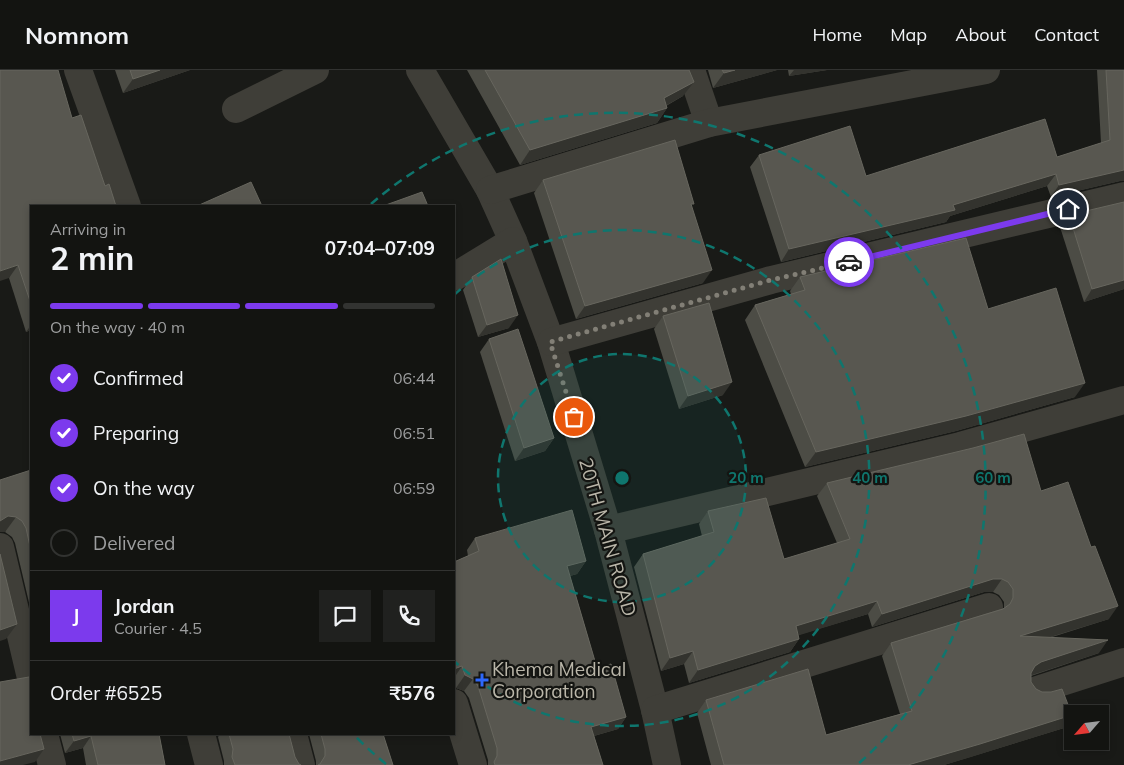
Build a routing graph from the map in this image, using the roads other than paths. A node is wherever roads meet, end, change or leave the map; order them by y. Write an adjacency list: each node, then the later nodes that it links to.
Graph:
1 (78, 70): 10 (street)
2 (315, 70): 6 (street)
3 (420, 70): 8 (street, 20TH MAIN ROAD)
4 (692, 70): 7 (street)
5 (981, 70): 7 (street)
6 (236, 109)
7 (709, 123): 8 (street)
8 (490, 190): 11 (street, 20TH MAIN ROAD)
9 (1124, 196): 13 (street)
10 (128, 205)
11 (512, 241): 12 (street); 13 (street, 20TH MAIN ROAD)
12 (455, 276)
13 (550, 342): 15 (street, 20TH MAIN ROAD)
14 (1124, 400): 15 (street)
15 (608, 530): 22 (street, 20TH MAIN ROAD)
16 (0, 546): 19 (street)
17 (989, 607): 22 (street)
18 (1124, 662): 20 (street)
19 (30, 674)
20 (1037, 690)
21 (455, 706): 29 (street)
22 (655, 710): 30 (street, 20TH MAIN ROAD)
23 (44, 735): 26 (street)
24 (201, 735): 27 (street)
25 (293, 735): 28 (street)
26 (52, 765)
27 (209, 765)
28 (301, 765)
29 (473, 765)
30 (667, 765)

